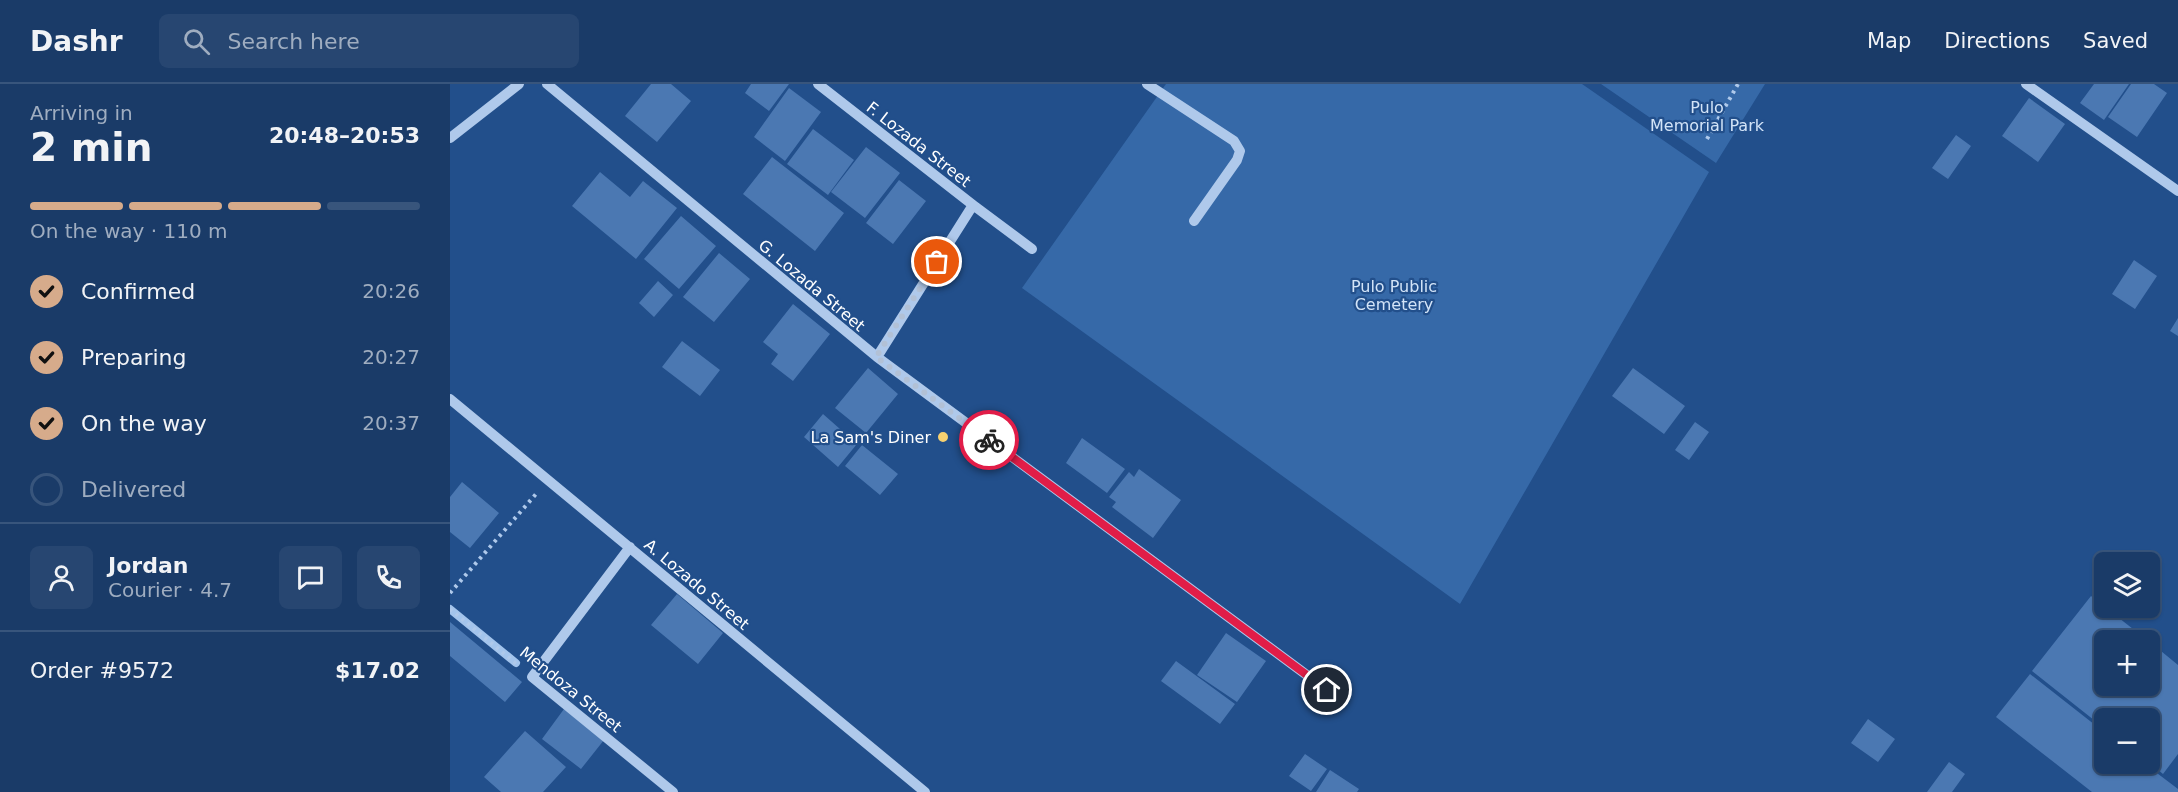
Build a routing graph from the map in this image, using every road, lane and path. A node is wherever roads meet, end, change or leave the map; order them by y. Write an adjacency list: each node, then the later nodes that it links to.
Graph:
1 (519, 84): 7 (street)
2 (548, 84): 13 (street, G. Lozada Street)
3 (818, 84): 10 (street, F. Lozada Street)
4 (1147, 84): 11 (street)
5 (1738, 84): 8 (path)
6 (2026, 84): 9 (street)
7 (450, 138)
8 (1707, 139)
9 (2178, 191)
10 (973, 205): 12 (street); 13 (street, F. Lozada Street)
11 (1194, 221)
12 (1032, 249)
13 (876, 357): 20 (street, G. Lozada Street)
14 (450, 399): 15 (street, A. Lozado Street)
15 (548, 480): 16 (street, A. Lozado Street); 17 (path)
16 (630, 547): 19 (street); 22 (street, A. Lozado Street)
17 (450, 592)
18 (450, 609): 19 (path, Mendoza Street)
19 (532, 677): 21 (street, Mendoza Street)
20 (1327, 690)
21 (673, 792)
22 (925, 792)

